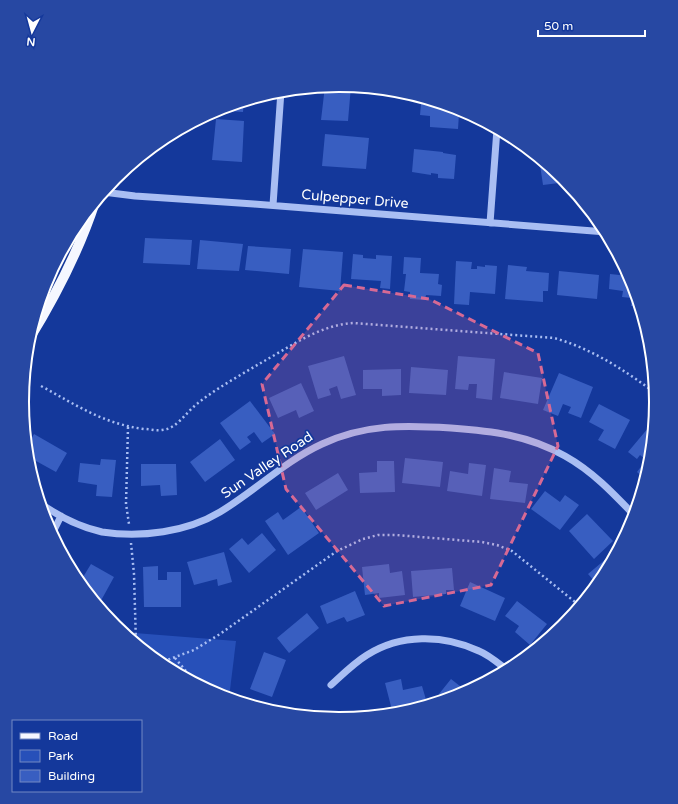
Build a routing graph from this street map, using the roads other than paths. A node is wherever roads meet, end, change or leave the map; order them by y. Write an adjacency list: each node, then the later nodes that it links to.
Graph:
1 (281, 98): 4 (street)
2 (497, 135): 6 (street)
3 (111, 193): 4 (street, Culpepper Drive)
4 (273, 206): 6 (street, Culpepper Drive)
5 (87, 221): 8 (main road)
6 (490, 223): 7 (street, Culpepper Drive)
7 (598, 231)
8 (41, 317)
9 (47, 508): 11 (street, Sun Valley Road)
10 (629, 511): 11 (street, Sun Valley Road)
11 (61, 516): 12 (street)
12 (56, 527)
13 (502, 665): 14 (street)
14 (331, 684)

